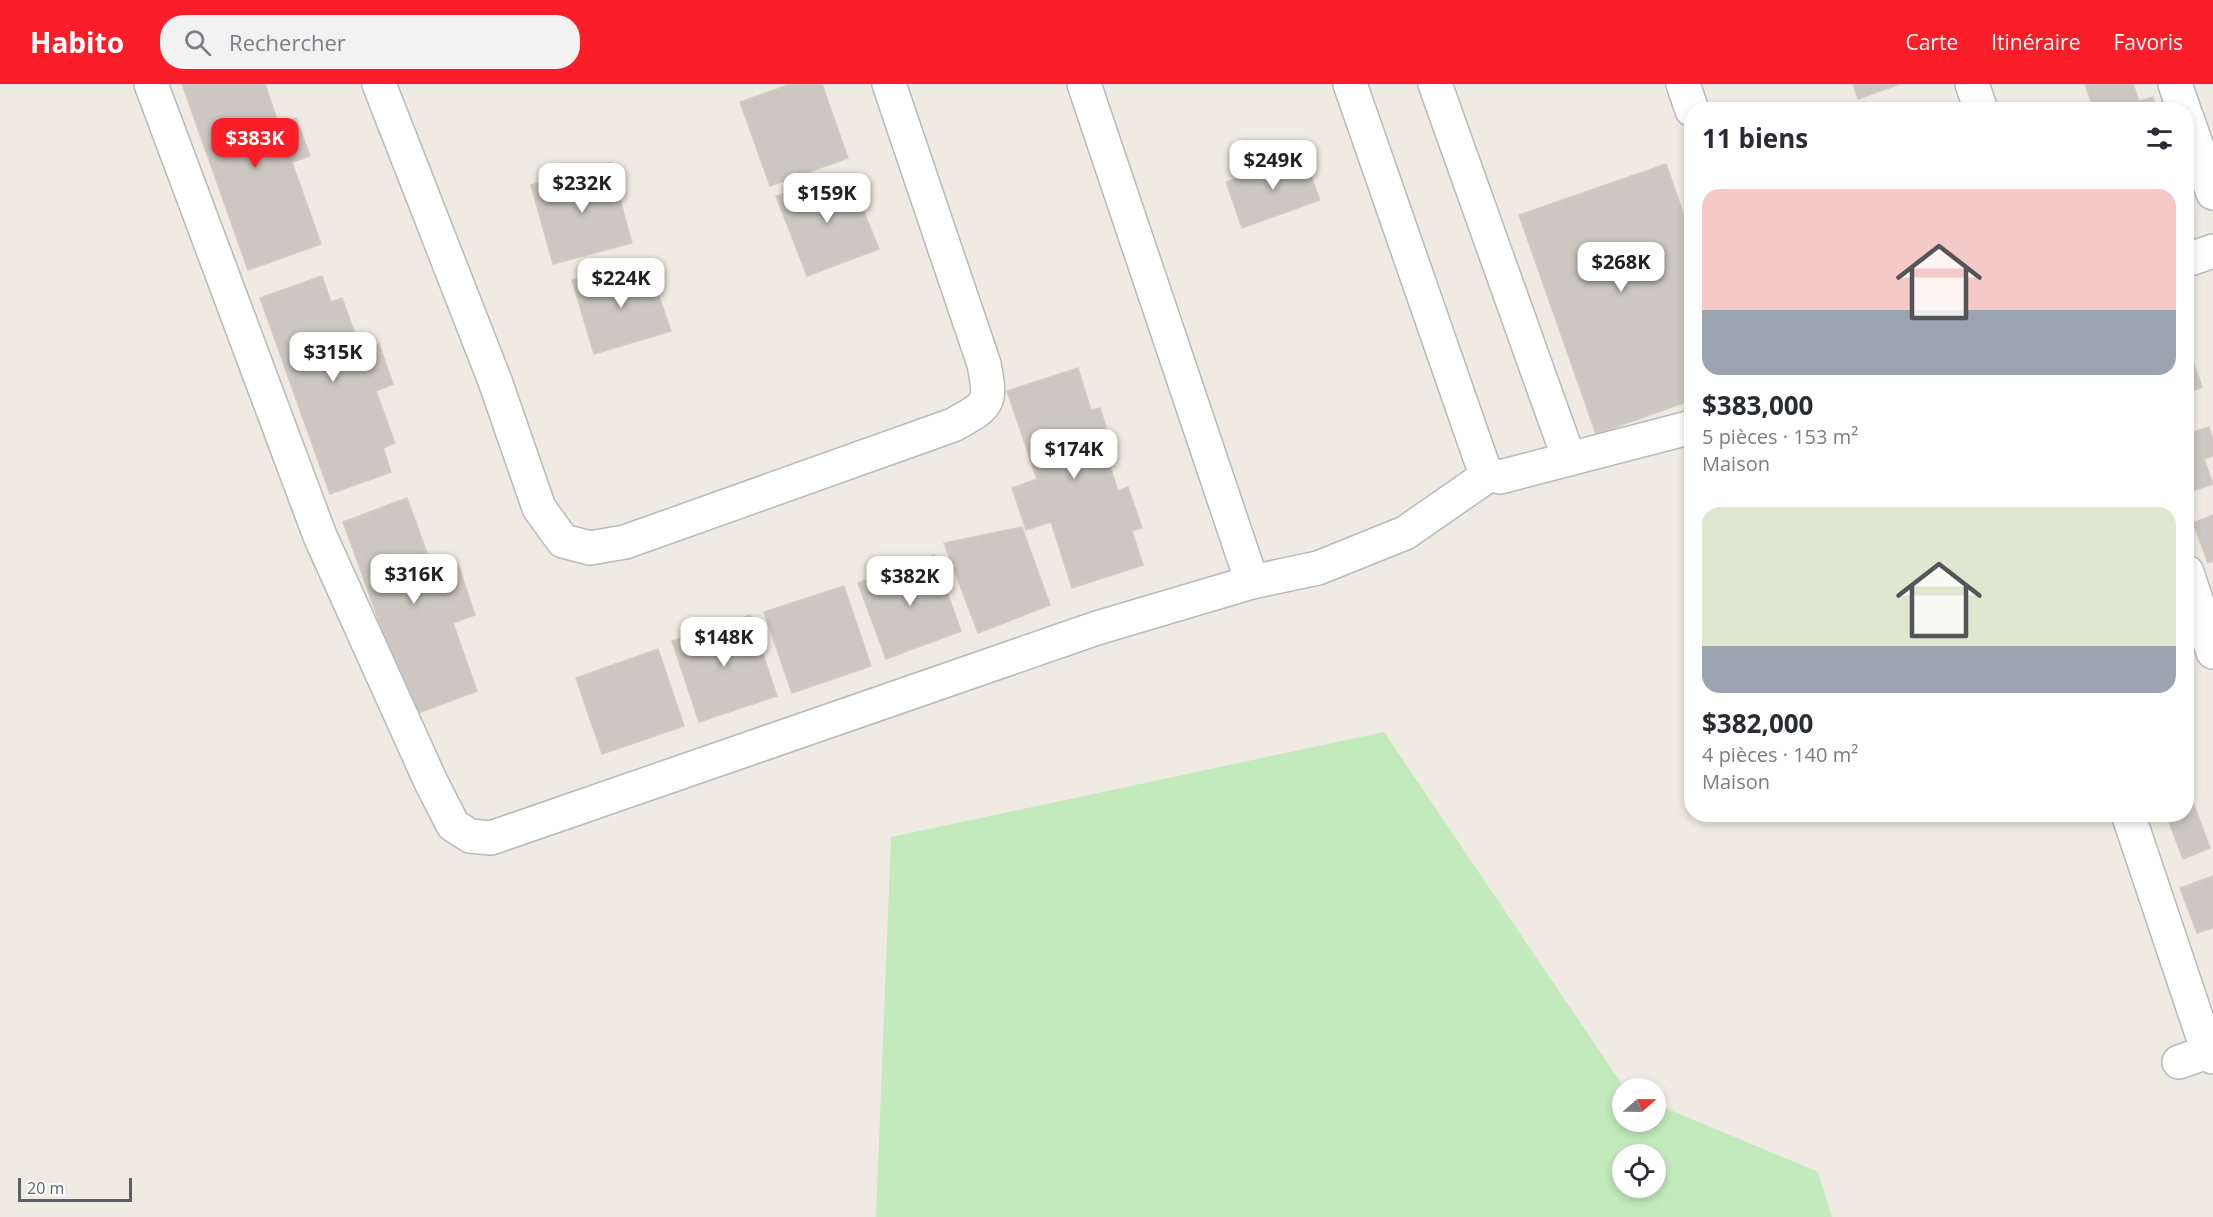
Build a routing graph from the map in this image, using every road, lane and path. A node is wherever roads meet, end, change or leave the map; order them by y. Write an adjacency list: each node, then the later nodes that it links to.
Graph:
1 (151, 84): 20 (street)
2 (379, 84): 3 (street)
3 (889, 84)
4 (1084, 84): 20 (street)
5 (1350, 84): 19 (street)
6 (1435, 84): 18 (street)
7 (1683, 84): 10 (street)
8 (1972, 84): 11 (street)
9 (2175, 84): 12 (street)
10 (1689, 102)
11 (1978, 102)
12 (2181, 102)
13 (2194, 138): 14 (street)
14 (2213, 193)
15 (2213, 251): 16 (street)
16 (2194, 258)
17 (1684, 429): 18 (street)
18 (1569, 459): 19 (street)
19 (1490, 474): 20 (street)
20 (1252, 582)
21 (2194, 594): 22 (street)
22 (2213, 652)
23 (2130, 822): 24 (street)
24 (2203, 1055)

